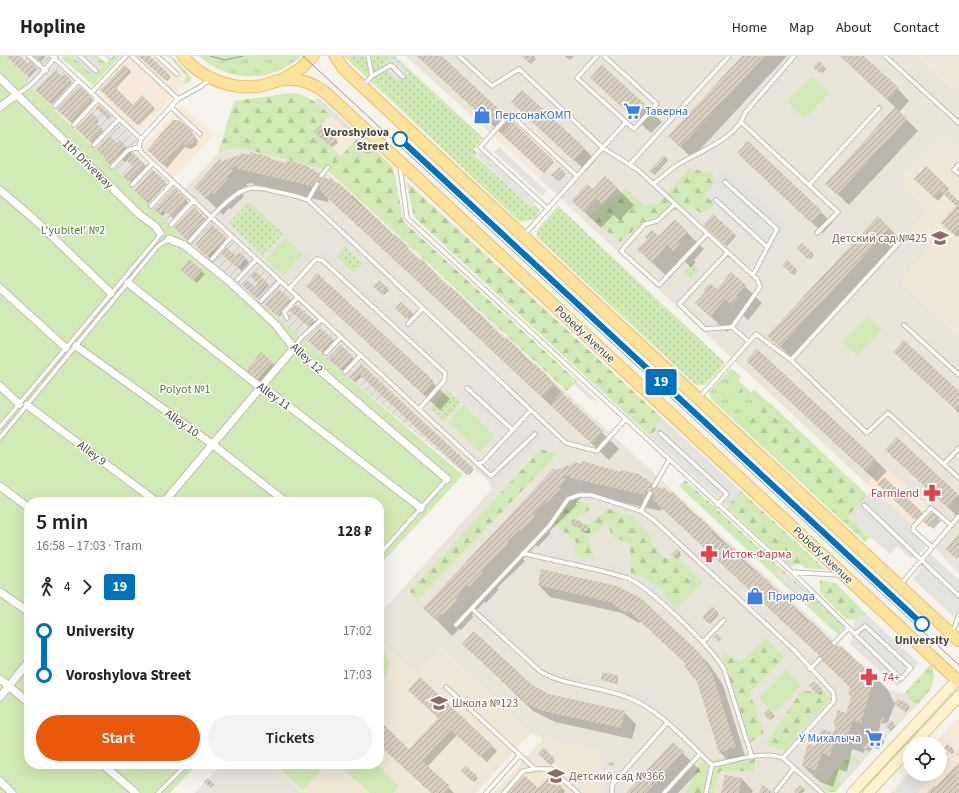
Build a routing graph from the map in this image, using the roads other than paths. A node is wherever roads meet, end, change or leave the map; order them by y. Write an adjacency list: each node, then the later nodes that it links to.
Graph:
1 (29, 56): 17 (lane)
2 (80, 56): 18 (lane)
3 (126, 56): 27 (lane)
4 (132, 56): 30 (lane)
5 (157, 56): 19 (lane)
6 (184, 56): 23 (main road, Pobedy Avenue)
7 (313, 56): 24 (main road)
8 (335, 56): 26 (main road)
9 (368, 56): 20 (lane)
10 (460, 56): 44 (lane)
11 (597, 56): 36 (lane)
12 (604, 56): 36 (lane)
13 (729, 56): 47 (lane)
14 (794, 56): 38 (lane)
15 (885, 56): 37 (lane)
16 (54, 57): 17 (lane); 25 (lane)
17 (46, 71): 28 (lane)
18 (96, 71)
19 (177, 74)
20 (372, 76): 21 (lane); 26 (lane)
21 (403, 77)
22 (0, 78): 28 (street, 1th Driveway)
23 (211, 78): 24 (main road, Pobedy Avenue); 30 (lane)
24 (281, 80): 45 (main road, Pobedy Avenue)
25 (78, 81): 27 (lane); 31 (lane)
26 (363, 87): 73 (main road)
27 (91, 93): 29 (lane)
28 (16, 95): 32 (street); 69 (street, 1th Driveway)
29 (98, 99): 35 (lane); 39 (lane)
30 (178, 99): 33 (lane)
31 (55, 106)
32 (0, 107)
33 (171, 107): 40 (lane); 41 (lane)
34 (879, 108): 59 (lane)
35 (119, 119): 41 (lane); 42 (lane)
36 (626, 122): 44 (lane)
37 (959, 123)
38 (742, 124): 57 (lane); 59 (lane)
39 (74, 125)
40 (200, 134)
41 (141, 139): 43 (lane)
42 (94, 145)
43 (139, 147): 46 (lane); 49 (lane)
44 (602, 148): 47 (lane); 53 (lane)
45 (399, 162): 114 (lane); 145 (main road, Pobedy Avenue)
46 (153, 163): 54 (lane); 58 (lane)
47 (630, 164): 57 (lane)
48 (959, 164): 51 (lane)
49 (112, 167)
50 (328, 167): 52 (lane)
51 (959, 174)
52 (321, 176)
53 (577, 176): 66 (lane); 66 (lane)
54 (173, 182): 61 (lane); 65 (lane)
55 (726, 182): 77 (lane)
56 (317, 184): 62 (lane)
57 (654, 184): 64 (lane)
58 (132, 185)
59 (809, 185): 70 (lane)
60 (0, 190): 87 (street)
61 (194, 200): 67 (lane); 68 (lane)
62 (308, 200): 67 (lane); 90 (lane)
63 (716, 200): 77 (lane)
64 (675, 204): 71 (lane); 71 (lane)
65 (152, 206)
66 (548, 208): 73 (lane)
67 (212, 217): 72 (lane); 76 (lane)
68 (171, 225)
69 (160, 233): 87 (lane)
70 (817, 233)
71 (707, 234): 78 (lane)
72 (232, 236): 79 (lane); 80 (lane)
73 (523, 236): 109 (main road)
74 (904, 237): 103 (lane)
75 (169, 240): 84 (lane); 100 (street, Alley 12)
76 (190, 241)
77 (767, 247): 81 (lane)
78 (728, 252): 81 (lane); 95 (lane)
79 (212, 259)
80 (256, 260): 82 (lane); 83 (lane)
81 (753, 275): 95 (lane)
82 (237, 280)
83 (280, 281): 86 (lane); 89 (lane)
84 (128, 283): 98 (lane); 107 (street, Alley 11)
85 (0, 288): 99 (street)
86 (289, 289): 88 (lane); 112 (lane)
87 (111, 293): 99 (lane)
88 (298, 297): 91 (lane); 92 (lane)
89 (261, 301)
90 (423, 308): 93 (lane); 113 (lane)
91 (287, 318)
92 (322, 319): 96 (lane); 100 (lane)
93 (408, 324)
94 (904, 325): 105 (lane)
95 (732, 327): 97 (lane)
96 (341, 337): 101 (lane); 102 (lane)
97 (748, 342): 103 (lane); 109 (lane)
98 (76, 346): 111 (lane); 120 (street, Alley 10)
99 (66, 348): 110 (lane)
100 (294, 348): 107 (street); 126 (street, Alley 12)
101 (326, 353)
102 (361, 355): 104 (lane); 112 (lane)
103 (791, 360): 124 (lane)
104 (345, 372)
105 (959, 375)
106 (0, 386): 110 (street)
107 (260, 387): 120 (street); 136 (street, Alley 11)
108 (467, 388): 116 (lane)
109 (698, 398): 146 (main road)
110 (19, 404): 115 (lane)
111 (27, 405): 119 (lane); 130 (street, Alley 9)
112 (419, 409): 123 (lane)
113 (531, 410): 114 (lane); 116 (lane)
114 (625, 420): 122 (lane)
115 (0, 427)
116 (513, 430): 123 (lane)
117 (660, 433): 134 (lane)
118 (535, 434): 123 (lane)
119 (0, 438)
120 (212, 444): 131 (street); 132 (street, Alley 10)
121 (959, 448): 124 (lane)
122 (669, 460): 128 (lane); 134 (lane)
123 (478, 464)
124 (944, 464): 125 (lane)
125 (959, 478)
126 (447, 479): 136 (lane)
127 (0, 486): 133 (street)
128 (654, 486)
129 (650, 493): 137 (lane)
130 (150, 497)
131 (168, 497)
132 (280, 497)
133 (24, 504)
134 (717, 505): 144 (lane)
135 (864, 505): 143 (lane)
136 (421, 508): 141 (lane)
137 (641, 511): 142 (lane); 161 (lane)
138 (959, 516): 139 (lane)
139 (951, 525): 140 (lane); 140 (lane)
140 (932, 547): 143 (lane)
141 (384, 549)
142 (523, 554): 149 (lane); 157 (lane)
143 (922, 558): 146 (lane); 148 (lane)
144 (792, 572): 145 (lane); 154 (lane)
145 (845, 576): 163 (main road, Pobedy Avenue)
146 (900, 586): 156 (main road)
147 (0, 592): 150 (street)
148 (959, 596)
149 (472, 608): 153 (lane); 169 (lane)
150 (24, 609)
151 (959, 615): 156 (lane)
152 (724, 620): 157 (lane)
153 (456, 625)
154 (849, 628): 155 (lane); 158 (lane)
155 (855, 634): 155 (lane)
156 (955, 638)
157 (703, 642): 174 (lane)
158 (834, 643)
159 (820, 659): 161 (lane)
160 (24, 667): 164 (street)
161 (810, 670): 175 (lane)
162 (0, 679): 164 (street)
163 (958, 680): 193 (main road)
164 (9, 686): 167 (street); 168 (street)
165 (446, 687): 172 (lane)
166 (959, 696): 170 (main road)
167 (0, 697)
168 (24, 698)
169 (667, 723): 171 (lane); 189 (lane)
170 (921, 737)
171 (700, 754): 176 (lane); 190 (lane)
172 (520, 756): 180 (lane); 186 (lane)
173 (903, 756): 194 (main road)
174 (752, 757): 175 (lane); 176 (lane)
175 (784, 758): 177 (lane)
176 (712, 765): 191 (lane)
177 (794, 768): 182 (lane); 192 (lane)
178 (108, 769): 184 (street)
179 (182, 769): 185 (lane)
180 (535, 769): 187 (lane); 188 (lane)
181 (0, 781): 183 (street)
182 (776, 791)
183 (12, 793)
184 (136, 793)
185 (158, 793)
186 (486, 793)
187 (504, 793)
188 (578, 793)
189 (612, 793)
190 (664, 793)
191 (706, 793)
192 (822, 793)
193 (852, 793)
194 (868, 793)

